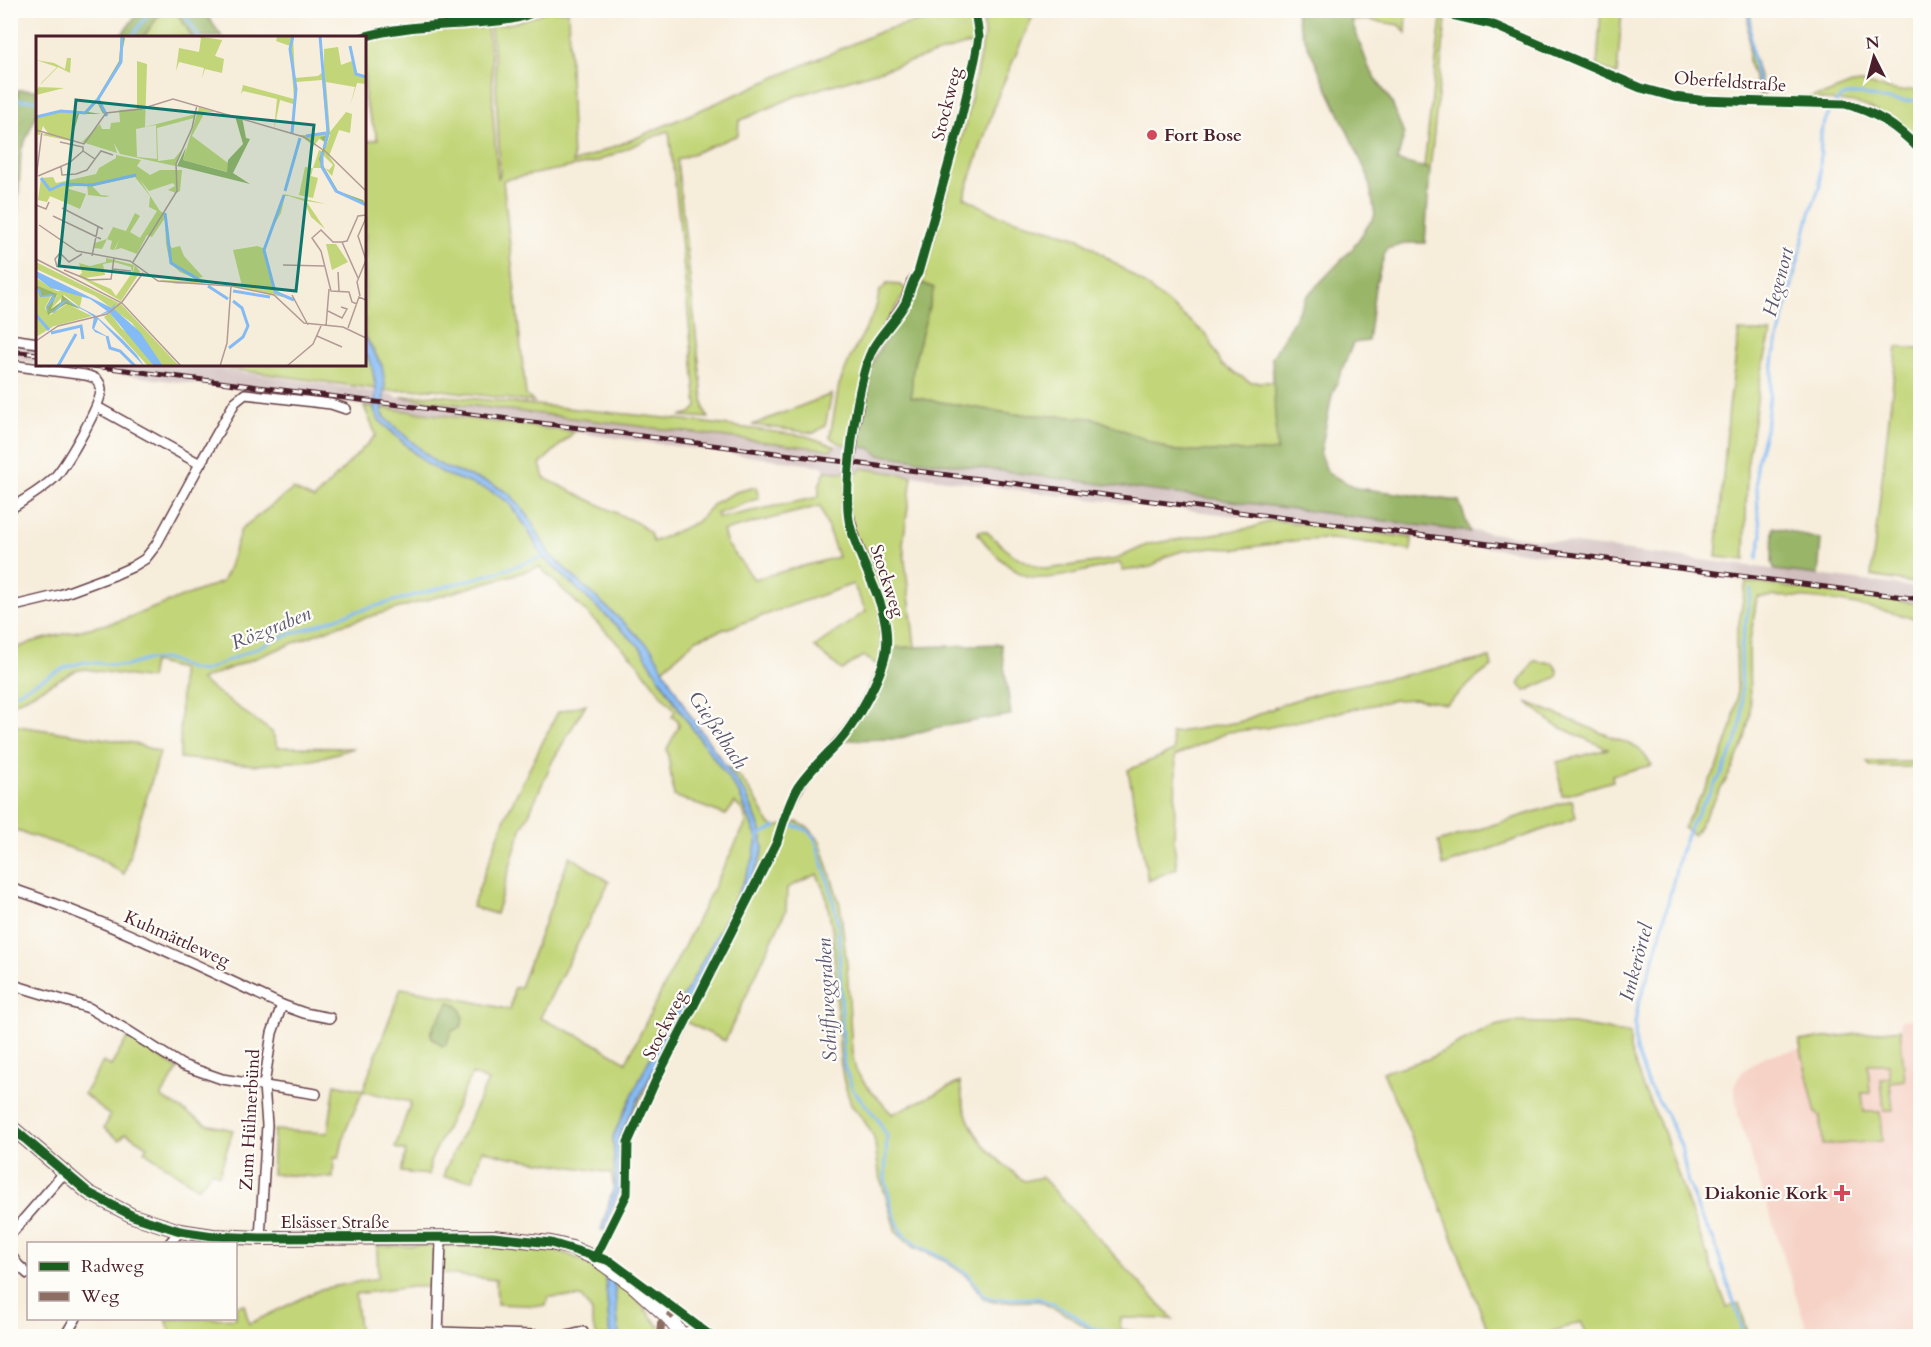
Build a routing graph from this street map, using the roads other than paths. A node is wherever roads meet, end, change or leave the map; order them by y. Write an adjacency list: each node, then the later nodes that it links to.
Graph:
1 (538, 10): 4 (street)
2 (975, 10): 28 (street, Stockweg, bridge)
3 (1430, 10): 5 (street, Oberfeldstraße)
4 (366, 36)
5 (1920, 150)
6 (10, 339): 7 (street)
7 (36, 343)
8 (10, 365): 9 (street)
9 (97, 407): 11 (street); 12 (street)
10 (346, 409): 11 (street)
11 (200, 464): 13 (street)
12 (10, 509)
13 (10, 607)
14 (10, 888): 16 (street, Kuhmättleweg)
15 (10, 984): 18 (street)
16 (282, 1005): 17 (street, Kuhmättleweg); 18 (street, Zum Hühnerbünd)
17 (330, 1018)
18 (264, 1085): 19 (street); 24 (street, Zum Hühnerbünd)
19 (316, 1094)
20 (10, 1125): 21 (street, Elsässer Straße)
21 (64, 1173): 22 (street, Elsässer Straße); 23 (street)
22 (180, 1231): 24 (street, Elsässer Straße); 26 (street)
23 (10, 1235)
24 (260, 1238): 25 (street, Elsässer Straße)
25 (441, 1239): 28 (street, Elsässer Straße); 32 (street)
26 (171, 1242)
27 (10, 1254): 29 (street)
28 (596, 1258): 35 (street, Elsässer Straße)
29 (27, 1273)
30 (75, 1320): 33 (street)
31 (583, 1332): 34 (street)
32 (438, 1334): 34 (street)
33 (65, 1336)
34 (565, 1336)
35 (684, 1336)

